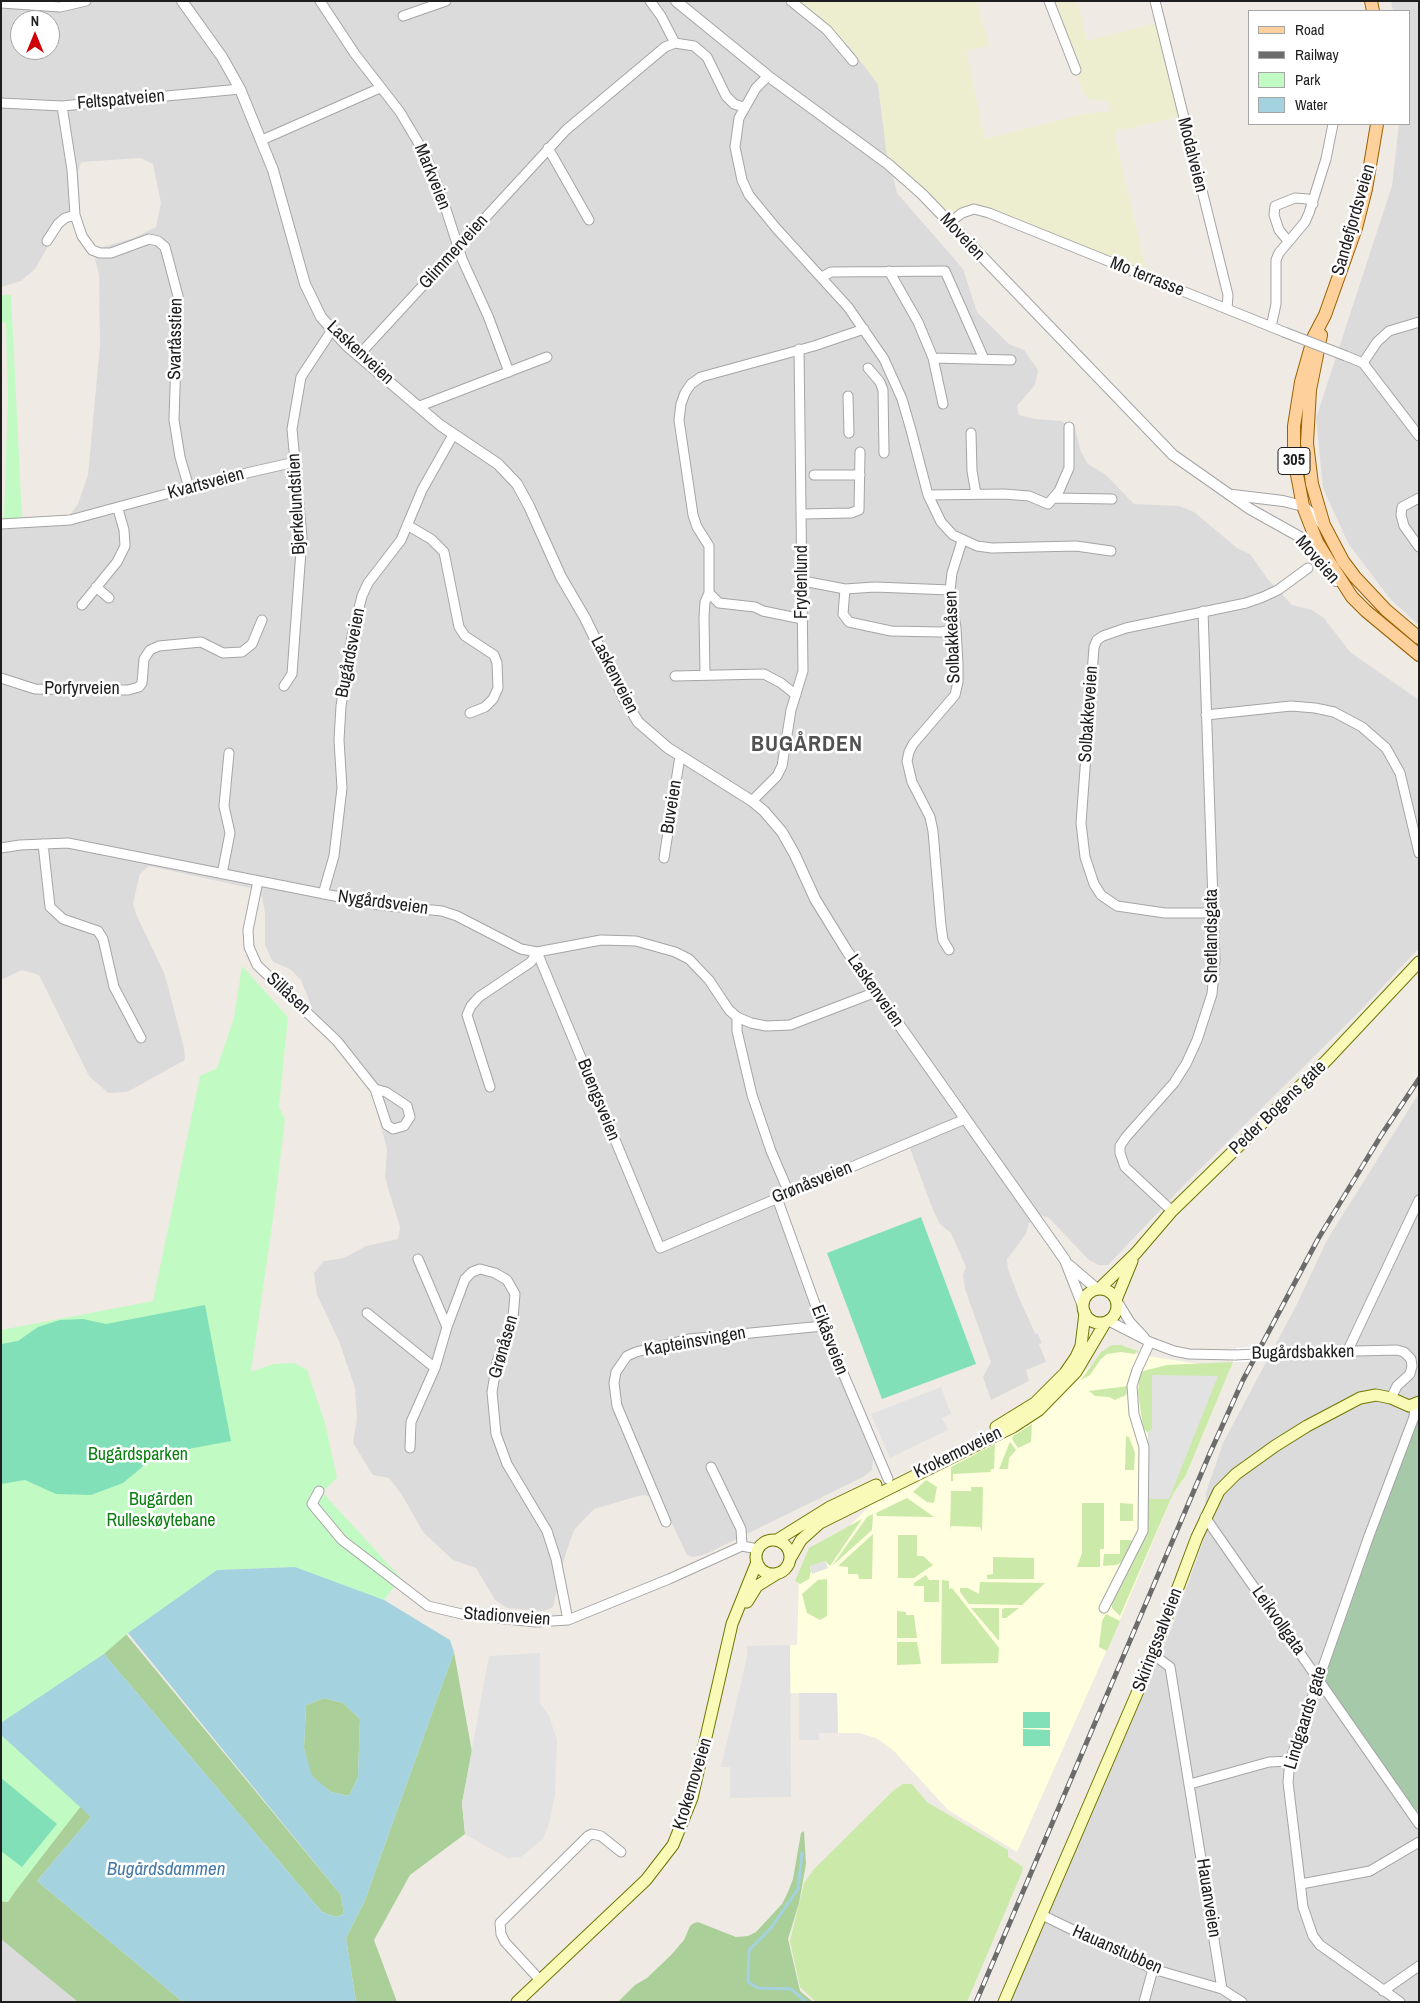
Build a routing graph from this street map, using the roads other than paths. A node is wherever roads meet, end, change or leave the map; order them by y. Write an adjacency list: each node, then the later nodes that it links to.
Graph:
1 (86, 1): 10 (street)
2 (182, 1): 18 (street, Laskenveien)
3 (320, 1): 17 (street, Markveien)
4 (446, 1): 11 (street)
5 (650, 1): 13 (street)
6 (676, 1): 16 (street, Moveien)
7 (791, 1): 14 (street)
8 (1049, 1): 15 (street)
9 (1155, 1): 35 (street, Modalveien)
10 (1, 3)
11 (423, 5): 12 (street)
12 (403, 16)
13 (675, 43): 21 (street); 25 (street, Glimmerveien)
14 (853, 61)
15 (1076, 70)
16 (768, 76): 21 (street); 29 (street, Moveien)
17 (380, 88): 24 (street); 32 (street, Markveien)
18 (240, 89): 20 (street, Feltspatveien); 24 (street, Laskenveien)
19 (1, 103): 20 (street, Feltspatveien)
20 (62, 106): 27 (street, Svartåsstien)
21 (743, 107): 34 (street)
22 (1333, 125): 26 (street)
23 (1377, 125): 36 (main road, Sandefjordsveien / 305)
24 (262, 140): 40 (street, Laskenveien)
25 (548, 148): 28 (street); 32 (street, Glimmerveien)
26 (1313, 204): 31 (street); 31 (street)
27 (75, 216): 30 (street); 63 (street, Svartåsstien)
28 (589, 220)
29 (949, 222): 35 (street, Mo terrasse); 65 (street, Moveien)
30 (47, 241)
31 (1288, 241): 38 (street)
32 (458, 248): 42 (street, Glimmerveien); 49 (street, Markveien)
33 (889, 271): 34 (street); 44 (street); 45 (street)
34 (822, 277): 39 (street)
35 (1227, 309): 38 (street, Mo terrasse)
36 (1325, 315): 70 (main road, Sandefjordsveien / 305); 75 (main road, Sandefjordsveien / 305)
37 (1419, 322): 47 (street)
38 (1271, 326): 47 (street, Mo terrasse, bridge)
39 (864, 329): 41 (street); 66 (street)
40 (332, 330): 42 (street, Laskenveien); 60 (street, Bjerkelundstien)
41 (799, 349): 72 (street, Frydenlund); 84 (street)
42 (359, 356): 52 (street, Laskenveien)
43 (547, 357): 49 (street)
44 (934, 358): 45 (street); 51 (street)
45 (984, 359): 46 (street)
46 (1011, 360)
47 (1362, 363): 57 (street)
48 (868, 368): 59 (street)
49 (509, 372): 52 (street)
50 (848, 396): 54 (street)
51 (943, 404)
52 (420, 406): 56 (street, Laskenveien)
53 (1069, 427): 67 (street)
54 (849, 433)
55 (971, 433): 64 (street)
56 (453, 435): 74 (street, Bugårdsveien); 102 (street, Laskenveien)
57 (1419, 436)
58 (860, 452): 62 (street)
59 (884, 453)
60 (295, 462): 63 (street, Kvartsveien); 97 (street, Bjerkelundstien)
61 (814, 475): 62 (street)
62 (860, 475): 72 (street)
63 (189, 488): 71 (street, Kvartsveien)
64 (976, 494): 66 (street); 67 (street)
65 (1229, 494): 70 (street, Moveien); 85 (street, Moveien)
66 (928, 495): 76 (street)
67 (1053, 498): 69 (street)
68 (1419, 498): 77 (street)
69 (1112, 499)
70 (1303, 506): 75 (street, Moveien); 85 (main road, Sandefjordsveien / 305)
71 (118, 509): 73 (street, Kvartsveien); 81 (street)
72 (802, 514): 80 (street, Frydenlund)
73 (1, 524)
74 (407, 525): 99 (street); 110 (street, Bugårdsveien)
75 (1324, 525): 92 (main road, Sandefjordsveien / 305)
76 (962, 541): 78 (street); 83 (street, Solbakkeåsen)
77 (1419, 547)
78 (1111, 551)
79 (1308, 568): 88 (street, Solbakkeveien)
80 (802, 581): 82 (street); 89 (street, Frydenlund)
81 (96, 587): 86 (street); 87 (street)
82 (845, 589): 83 (street); 91 (street)
83 (950, 590): 91 (street, Solbakkeåsen)
84 (709, 593): 89 (street); 94 (street)
85 (1352, 597): 93 (main road, Sandefjordsveien / 305)
86 (109, 598)
87 (82, 605)
88 (1204, 611): 100 (street, Shetlandsgata); 111 (street, Solbakkeveien)
89 (802, 619): 98 (street, Frydenlund)
90 (262, 620): 96 (street, Porfyrveien)
91 (956, 628): 112 (street, Solbakkeåsen)
92 (1419, 638)
93 (1419, 655)
94 (706, 674): 95 (street); 98 (street)
95 (675, 676)
96 (1, 678)
97 (284, 686)
98 (796, 696): 103 (street, Frydenlund)
99 (470, 713)
100 (1206, 715): 106 (street); 111 (street, Shetlandsgata)
101 (229, 753): 108 (street)
102 (680, 756): 103 (street, Laskenveien); 107 (street, Buveien)
103 (752, 801): 115 (street, Laskenveien)
104 (43, 844): 105 (street, Nygårdsveien); 108 (street, Nygårdsveien); 117 (street)
105 (1, 848)
106 (1419, 853)
107 (664, 858)
108 (222, 874): 109 (street, Nygårdsveien)
109 (258, 881): 110 (street, Nygårdsveien); 119 (street, Sillåsen)
110 (323, 894): 113 (street, Nygårdsveien)
111 (1213, 913): 124 (street, Shetlandsgata)
112 (949, 950)
113 (537, 952): 116 (street, Nygårdsveien); 118 (street); 125 (street, Buengsveien)
114 (1419, 962): 124 (main road, Peder Bogens gate)
115 (876, 992): 116 (street); 120 (street, Laskenveien)
116 (737, 1017): 121 (street)
117 (141, 1038)
118 (490, 1087)
119 (375, 1089): 119 (street, Sillåsen)
120 (965, 1119): 121 (street, Grønåsveien); 128 (street, Laskenveien)
121 (788, 1193): 122 (street, Grønåsveien)
122 (777, 1198): 125 (street, Grønåsveien); 134 (street, Eikåsveien)
123 (1418, 1203): 137 (street)
124 (1172, 1211): 126 (main road, Peder Bogens gate)
125 (660, 1248)
126 (1136, 1253): 129 (main road, Peder Bogens gate); 130 (main road, Peder Bogens gate)
127 (418, 1259): 135 (street)
128 (1065, 1260): 129 (street, Laskenveien); 131 (street, Laskenveien)
129 (1098, 1289): 130 (main road); 131 (main road)
130 (1117, 1300): 133 (main road); 136 (street, Bugårdsbakken)
131 (1084, 1310): 133 (main road); 143 (main road, Krokemoveien)
132 (367, 1313): 138 (street)
133 (1107, 1322): 136 (street, Bugårdsbakken); 150 (main road, Krokemoveien)
134 (823, 1326): 143 (street, Eikåsveien); 146 (street, Kapteinsvingen)
135 (447, 1327): 138 (street, Grønåsen); 154 (street, Grønåsen)
136 (1149, 1342): 137 (street, Bugårdsbakken, bridge); 153 (street)
137 (1347, 1352): 139 (street, Bugårdsbakken)
138 (435, 1368): 141 (street, Grønåsen)
139 (1391, 1398): 140 (main road, Skiringssalveien); 145 (main road, Skiringssalveien)
140 (1417, 1404): 157 (street, Lindgaards gate)
141 (410, 1448)
142 (711, 1467): 148 (street)
143 (888, 1479): 147 (main road, Krokemoveien)
144 (319, 1491): 154 (street, Stadionveien)
145 (1205, 1517): 156 (main road, Skiringssalveien); 157 (street, Leikvollgata)
146 (666, 1522)
147 (777, 1540): 149 (main road, Krokemoveien); 150 (main road)
148 (742, 1546): 149 (street); 154 (street, Stadionveien)
149 (758, 1549): 151 (main road, Krokemoveien)
150 (790, 1559): 152 (main road, Krokemoveien)
151 (757, 1562): 152 (main road); 155 (main road, Krokemoveien)
152 (778, 1573): 155 (main road, Krokemoveien)
153 (1104, 1608)
154 (568, 1620)
155 (732, 1624): 167 (main road, Krokemoveien)
156 (1154, 1655): 159 (street, Hauanveien); 164 (main road, Skiringssalveien)
157 (1318, 1678): 158 (street, Lindgaards gate); 160 (street, Leikvollgata)
158 (1290, 1761): 159 (street); 163 (street, Lindgaards gate)
159 (1190, 1784): 168 (street, Hauanveien)
160 (1419, 1824)
161 (1419, 1842): 163 (street)
162 (621, 1852): 167 (street)
163 (1301, 1884): 169 (street, Lindgaards gate)
164 (1042, 1915): 166 (street, Hauanstubben); 171 (main road, Skiringssalveien)
165 (1419, 1966): 169 (street)
166 (1153, 1969): 168 (street, Hauanstubben); 172 (street)
167 (540, 1980): 170 (main road, Krokemoveien)
168 (1222, 1990): 173 (street)
169 (1383, 1991): 174 (street, Lindgaards gate)
170 (516, 2002)
171 (1004, 2002)
172 (1144, 2002)
173 (1242, 2002)
174 (1400, 2002)

